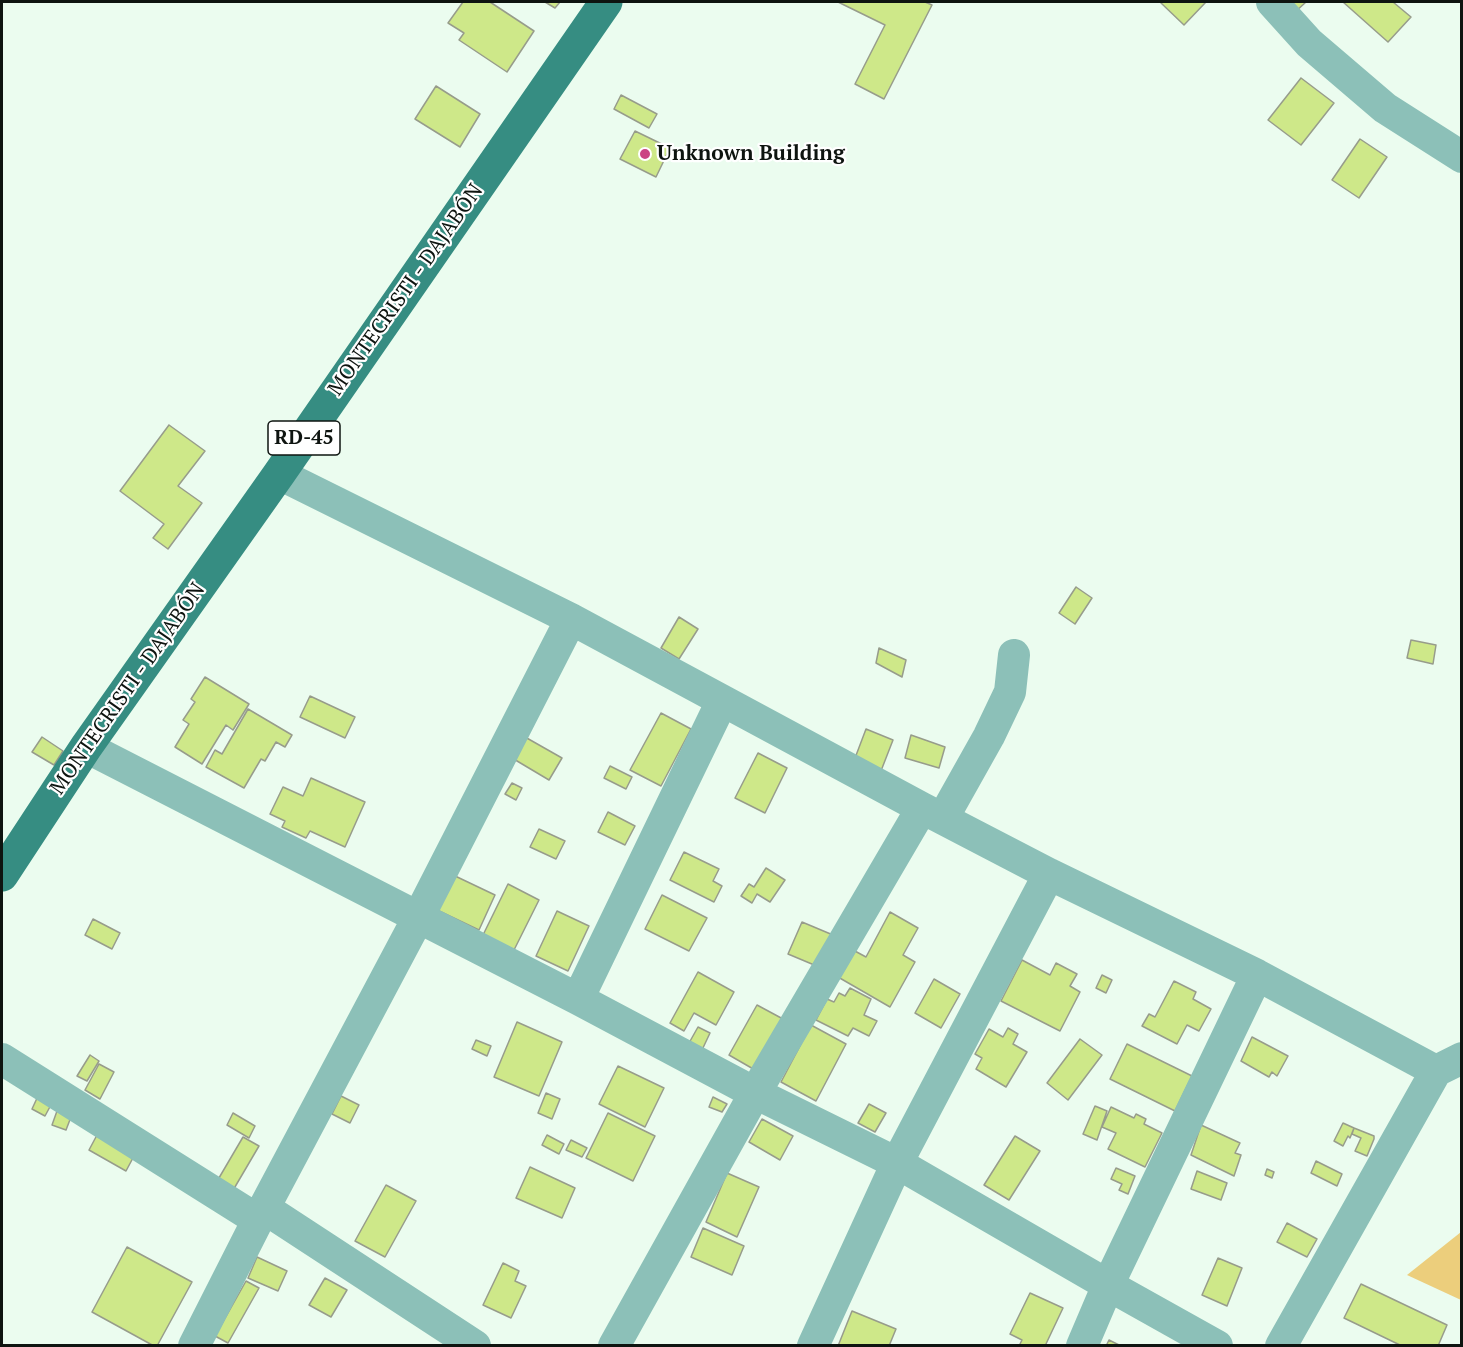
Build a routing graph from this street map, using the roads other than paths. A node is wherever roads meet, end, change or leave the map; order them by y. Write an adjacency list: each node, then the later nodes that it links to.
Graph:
1 (606, 2): 4 (main road, MONTECRISTI - DAJABÓN / RD-45)
2 (1272, 2): 3 (street)
3 (1461, 157)
4 (279, 474): 5 (street); 8 (main road, MONTECRISTI - DAJABÓN / RD-45)
5 (572, 620): 7 (street); 12 (street)
6 (1014, 655): 9 (street)
7 (722, 701): 9 (street); 14 (street)
8 (86, 747): 11 (main road, MONTECRISTI - DAJABÓN / RD-45); 12 (street)
9 (932, 813): 10 (street); 17 (street)
10 (1049, 874): 13 (street); 18 (street)
11 (2, 875)
12 (418, 918): 14 (street); 19 (street)
13 (1257, 975): 16 (street); 20 (street)
14 (578, 999): 17 (street)
15 (2, 1059): 19 (street)
16 (1449, 1064): 27 (street)
17 (755, 1094): 18 (street); 23 (street)
18 (897, 1163): 20 (street); 24 (street)
19 (261, 1214): 21 (street); 22 (street)
20 (1108, 1285): 25 (street); 26 (street)
21 (194, 1346)
22 (475, 1346)
23 (614, 1346)
24 (813, 1346)
25 (1082, 1346)
26 (1217, 1346)
27 (1281, 1346)

